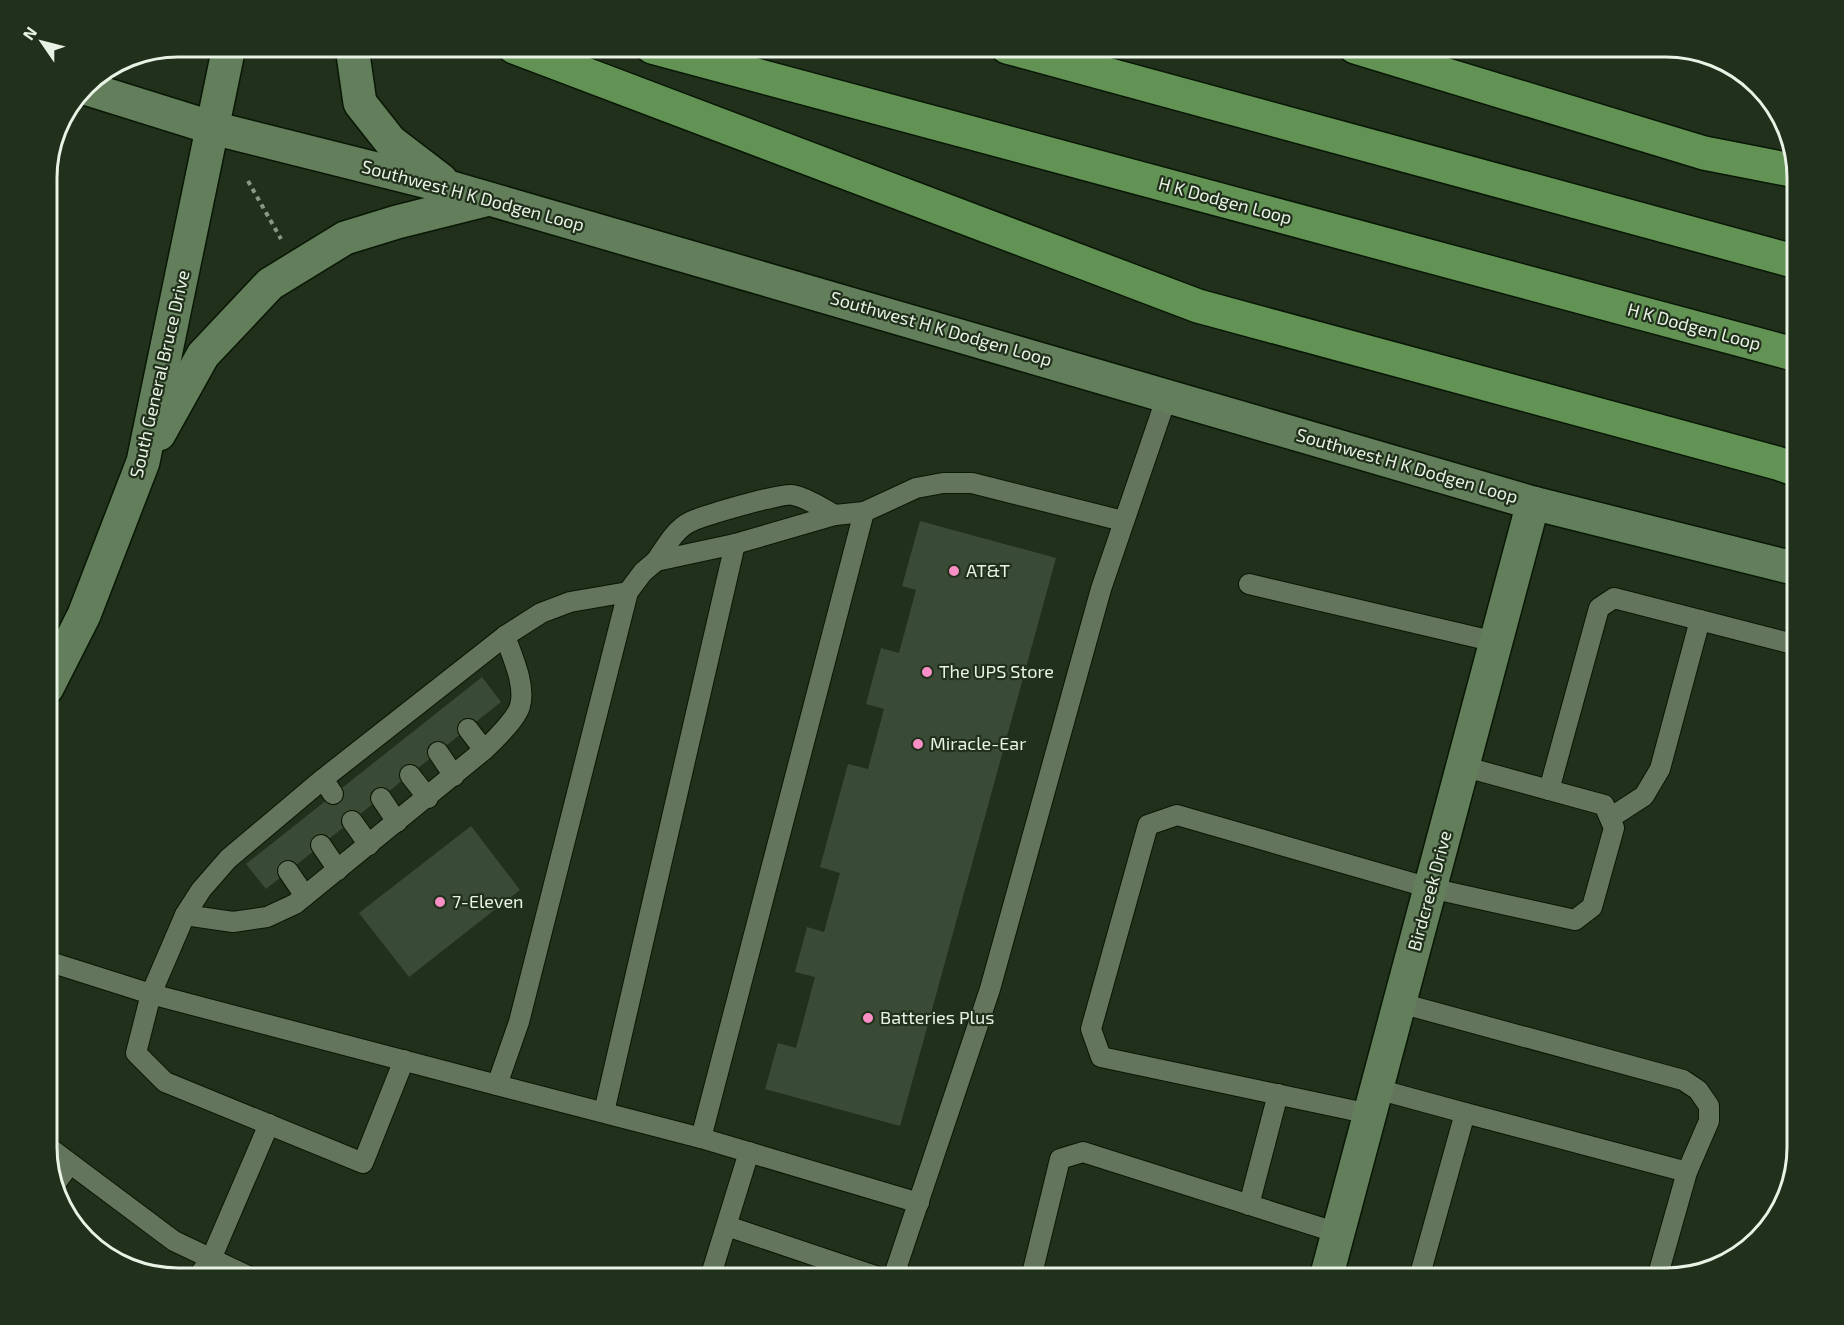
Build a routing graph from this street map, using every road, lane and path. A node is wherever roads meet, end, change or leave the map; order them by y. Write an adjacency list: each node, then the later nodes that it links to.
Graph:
1 (227, 57): 8 (main road, South General Bruce Drive)
2 (353, 57): 13 (main road)
3 (543, 57): 20 (highway)
4 (693, 57): 17 (highway, H K Dodgen Loop)
5 (1047, 57): 16 (highway)
6 (1391, 57): 9 (highway)
7 (99, 92): 8 (main road, Southwest H K Dodgen Loop)
8 (213, 128): 13 (main road, Southwest H K Dodgen Loop); 19 (main road, South General Bruce Drive)
9 (1786, 169)
10 (250, 175): 12 (path)
11 (237, 178): 12 (path)
12 (248, 181): 15 (path)
13 (452, 188): 14 (main road, Southwest H K Dodgen Loop)
14 (489, 199): 18 (main road, Southwest H K Dodgen Loop); 19 (main road)
15 (281, 239)
16 (1787, 259)
17 (1787, 352)
18 (1167, 396): 21 (main road, Southwest H K Dodgen Loop); 24 (lane)
19 (143, 462): 34 (main road, South General Bruce Drive)
20 (1787, 466)
21 (1533, 502): 27 (main road, Southwest H K Dodgen Loop); 32 (main road, Birdcreek Drive)
22 (864, 512): 23 (lane); 24 (lane); 64 (lane)
23 (835, 515): 25 (lane); 26 (lane)
24 (1123, 520): 70 (lane)
25 (735, 544): 26 (lane); 61 (lane)
26 (656, 561): 29 (lane)
27 (1787, 566)
28 (1249, 584): 32 (lane)
29 (628, 592): 31 (lane); 58 (lane)
30 (1700, 620): 33 (lane); 41 (lane); 44 (lane)
31 (505, 636): 36 (lane); 53 (lane)
32 (1496, 642): 38 (main road, Birdcreek Drive)
33 (1787, 642)
34 (57, 668)
35 (468, 729): 36 (lane)
36 (484, 750): 40 (lane)
37 (438, 752): 40 (lane)
38 (1462, 766): 41 (lane); 51 (main road, Birdcreek Drive)
39 (410, 775): 43 (lane)
40 (454, 776): 43 (lane)
41 (1549, 790): 44 (lane)
42 (381, 798): 46 (lane)
43 (428, 798): 46 (lane)
44 (1610, 818): 51 (lane)
45 (352, 820): 47 (lane)
46 (397, 822): 47 (lane)
47 (369, 844): 49 (lane)
48 (321, 846): 49 (lane)
49 (338, 870): 52 (lane)
50 (288, 871): 52 (lane)
51 (1430, 888): 56 (main road, Birdcreek Drive); 59 (lane)
52 (305, 896): 53 (lane)
53 (185, 915): 55 (lane)
54 (57, 965): 55 (lane)
55 (152, 994): 57 (lane); 63 (lane)
56 (1400, 1003): 60 (main road, Birdcreek Drive); 68 (lane)
57 (404, 1060): 58 (lane); 63 (lane)
58 (496, 1085): 61 (lane)
59 (1278, 1094): 60 (lane); 71 (lane)
60 (1373, 1101): 62 (lane); 73 (main road, Birdcreek Drive)
61 (604, 1113): 64 (lane)
62 (1465, 1113): 68 (lane); 82 (lane)
63 (269, 1124): 74 (lane)
64 (701, 1138): 65 (lane)
65 (749, 1152): 70 (lane); 72 (lane)
66 (57, 1154): 67 (lane)
67 (70, 1164): 69 (lane); 74 (lane)
68 (1687, 1172): 83 (lane)
69 (61, 1177)
70 (919, 1203): 79 (lane)
71 (1249, 1204): 73 (lane); 80 (lane)
72 (726, 1226): 77 (lane); 78 (lane)
73 (1338, 1233): 81 (main road, Birdcreek Drive)
74 (211, 1259): 75 (lane); 76 (lane)
75 (204, 1268)
76 (230, 1268)
77 (713, 1268)
78 (851, 1268)
79 (896, 1268)
80 (1033, 1268)
81 (1329, 1268)
82 (1422, 1268)
83 (1660, 1268)

